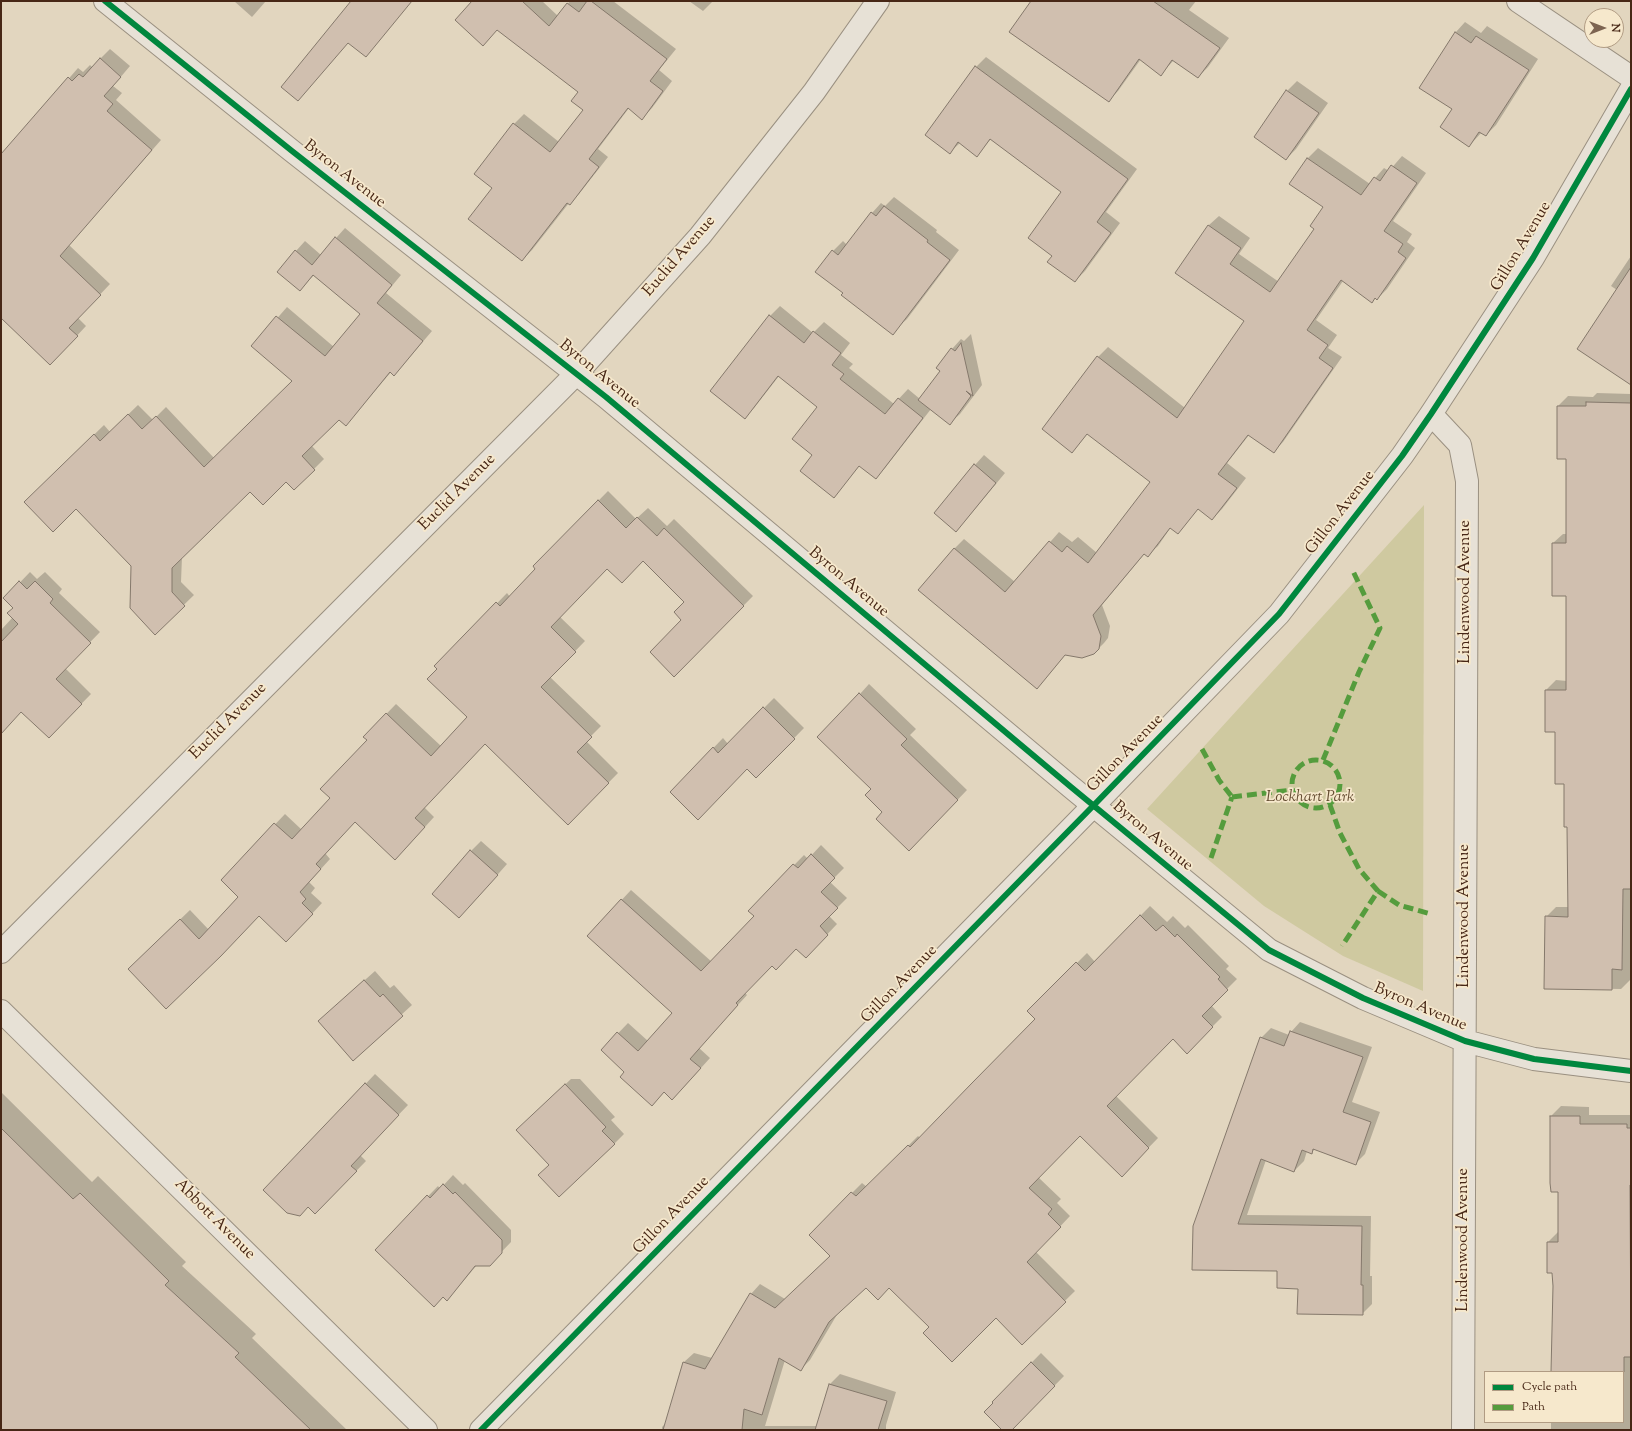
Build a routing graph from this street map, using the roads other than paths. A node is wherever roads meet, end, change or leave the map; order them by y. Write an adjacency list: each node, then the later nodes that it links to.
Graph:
1 (105, 1): 6 (street, Byron Avenue)
2 (878, 1): 6 (street, Euclid Avenue)
3 (1518, 1): 4 (street)
4 (1631, 77)
5 (1631, 90): 7 (street, Gillon Avenue)
6 (577, 373): 8 (street, Byron Avenue); 9 (street, Euclid Avenue)
7 (1431, 414): 8 (street, Gillon Avenue); 11 (street, Lindenwood Avenue)
8 (1094, 805): 11 (street, Byron Avenue); 14 (street, Gillon Avenue)
9 (1, 952)
10 (1, 1011): 13 (street, Abbott Avenue)
11 (1465, 1041): 12 (street, Byron Avenue); 15 (street, Lindenwood Avenue)
12 (1631, 1071)
13 (426, 1430)
14 (480, 1430)
15 (1463, 1430)

